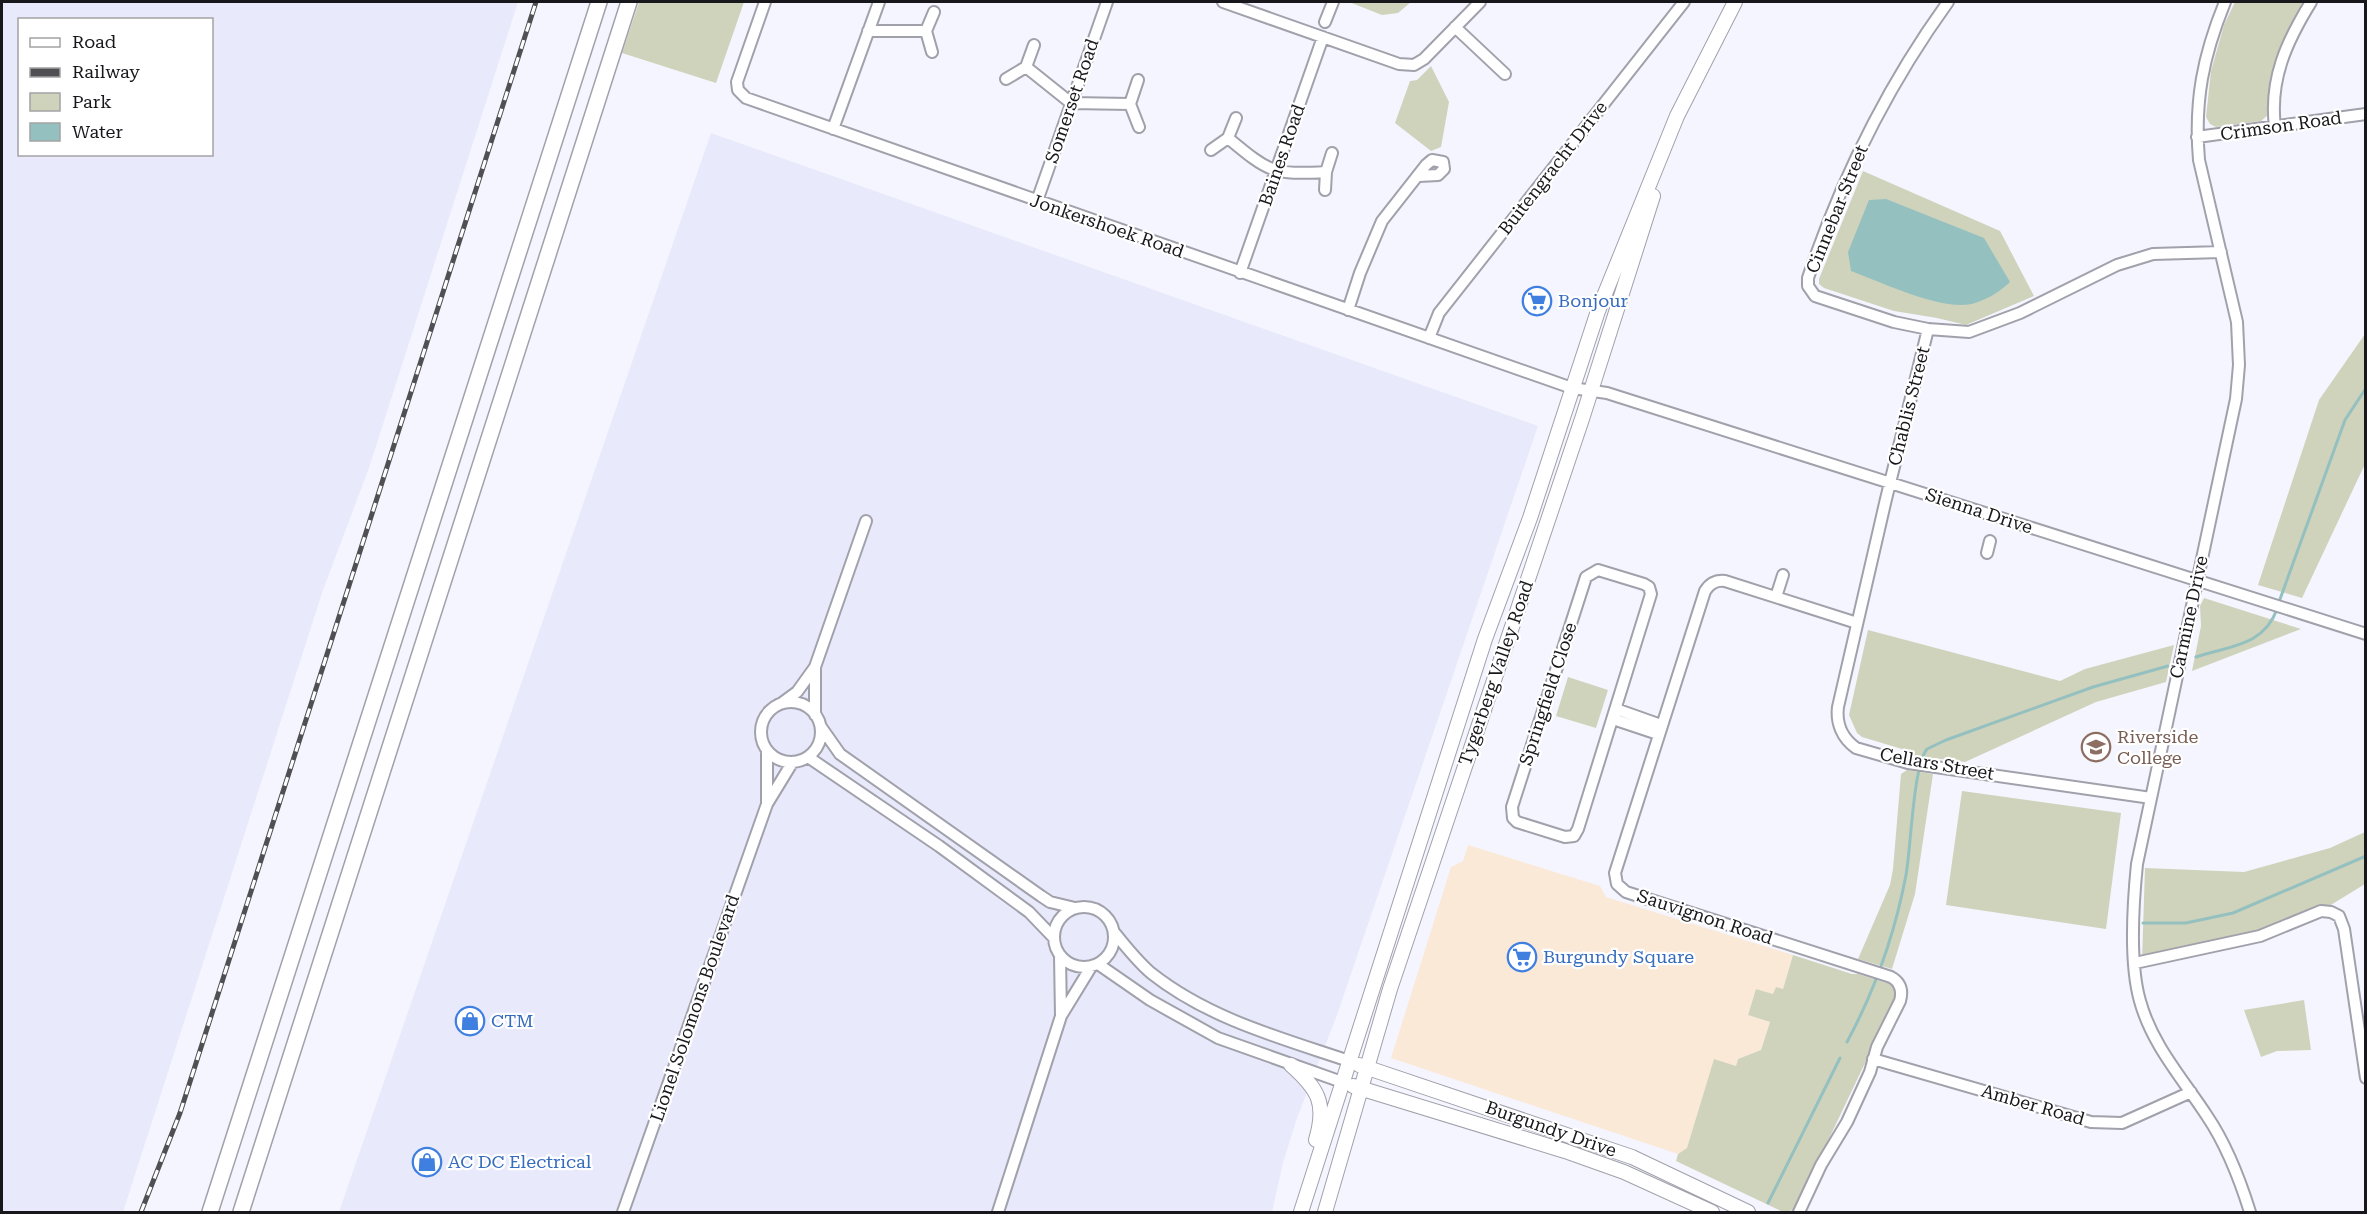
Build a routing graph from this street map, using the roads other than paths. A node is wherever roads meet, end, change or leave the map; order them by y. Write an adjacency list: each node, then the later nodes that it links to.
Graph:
1 (599, 2): 77 (highway)
2 (629, 2): 89 (highway)
3 (765, 2): 32 (street, Jonkershoek Road)
4 (879, 2): 17 (street)
5 (1107, 2): 26 (street, Somerset Road)
6 (1223, 2): 19 (street)
7 (1333, 2): 15 (street)
8 (1479, 2): 16 (street)
9 (1684, 2): 47 (street, Buitengracht Drive)
10 (1735, 2): 33 (main road, Tygerberg Valley Road)
11 (1948, 2): 46 (street, Cinnebar Street)
12 (2225, 2): 34 (street, Carmine Drive)
13 (2312, 2): 31 (street)
14 (934, 12): 18 (street)
15 (1325, 22)
16 (1455, 27): 19 (street); 23 (street)
17 (868, 31): 18 (street); 32 (street)
18 (926, 31): 21 (street)
19 (1323, 37): 38 (street, Baines Road)
20 (1034, 45): 22 (street)
21 (932, 52)
22 (1026, 67): 24 (street); 26 (street)
23 (1505, 74)
24 (1006, 80)
25 (1138, 80): 27 (street)
26 (1071, 102): 27 (street); 42 (street, Somerset Road)
27 (1130, 104): 30 (street)
28 (2366, 114): 31 (street, Crimson Road)
29 (1236, 118): 35 (street)
30 (1139, 127)
31 (2275, 127): 34 (street, Crimson Road)
32 (833, 129): 42 (street, Jonkershoek Road)
33 (1670, 134): 48 (main road, Tygerberg Valley Road); 49 (main road, Tygerberg Valley Road)
34 (2197, 137): 43 (street, Carmine Drive)
35 (1228, 138): 36 (street); 38 (street)
36 (1211, 150)
37 (1332, 153): 39 (street)
38 (1276, 171): 39 (street); 44 (street, Baines Road)
39 (1326, 172): 41 (street)
40 (1419, 176): 45 (street)
41 (1325, 190)
42 (1037, 201): 44 (street, Jonkershoek Road)
43 (2221, 252): 46 (street, Cinnebar Street); 55 (street, Carmine Drive)
44 (1240, 273): 45 (street, Jonkershoek Road)
45 (1348, 310): 47 (street, Jonkershoek Road)
46 (1928, 329): 50 (street, Chablis Street)
47 (1429, 338): 48 (street, Jonkershoek Road)
48 (1572, 388): 49 (street, Sienna Drive); 79 (main road, Tygerberg Valley Road)
49 (1591, 390): 50 (street, Sienna Drive); 81 (main road, Tygerberg Valley Road)
50 (1890, 483): 55 (street, Sienna Drive); 57 (street, Cellars Street)
51 (866, 521): 59 (street)
52 (1990, 541): 53 (street)
53 (1987, 553)
54 (1783, 575): 56 (street)
55 (2197, 581): 58 (street, Sienna Drive); 68 (street, Carmine Drive)
56 (1776, 597): 57 (street, Sauvignon Road); 64 (street, Sauvignon Road)
57 (1857, 622): 68 (street, Cellars Street)
58 (2366, 634)
59 (815, 667): 60 (street); 62 (street)
60 (782, 703): 62 (street); 65 (street)
61 (1615, 714): 61 (street, Springfield Close); 64 (street)
62 (815, 715): 63 (street)
63 (820, 727): 66 (street); 70 (street)
64 (1660, 730): 78 (street, Sauvignon Road)
65 (767, 751): 67 (street); 69 (street, Lionel Solomons Boulevard)
66 (808, 757): 67 (street); 72 (street)
67 (792, 763): 69 (street, Lionel Solomons Boulevard)
68 (2151, 798): 74 (street, Carmine Drive)
69 (767, 804): 90 (street, Lionel Solomons Boulevard)
70 (1075, 908): 71 (street); 72 (street)
71 (1114, 932): 75 (street); 79 (street)
72 (1054, 938): 73 (street)
73 (1060, 956): 75 (street); 76 (street)
74 (2135, 963): 82 (street); 85 (street, Carmine Drive)
75 (1094, 965): 76 (street); 80 (street)
76 (1061, 1016): 91 (street)
77 (260, 1057): 87 (highway); 88 (highway)
78 (1873, 1059): 85 (street, Amber Road); 95 (street, Sauvignon Road)
79 (1349, 1061): 81 (main road, Burgundy Drive); 83 (main road, Tygerberg Valley Road)
80 (1291, 1065): 83 (street); 86 (main road)
81 (1366, 1067): 84 (main road, Tygerberg Valley Road); 94 (main road, Burgundy Drive)
82 (2366, 1078)
83 (1342, 1082): 84 (main road, Burgundy Drive); 86 (main road, Tygerberg Valley Road)
84 (1360, 1088): 92 (main road, Tygerberg Valley Road); 93 (main road, Burgundy Drive)
85 (2191, 1092): 96 (street, Carmine Drive)
86 (1302, 1209)
87 (204, 1212)
88 (210, 1212)
89 (242, 1212)
90 (623, 1212)
91 (998, 1212)
92 (1324, 1212)
93 (1712, 1212)
94 (1748, 1212)
95 (1799, 1212)
96 (2250, 1212)

